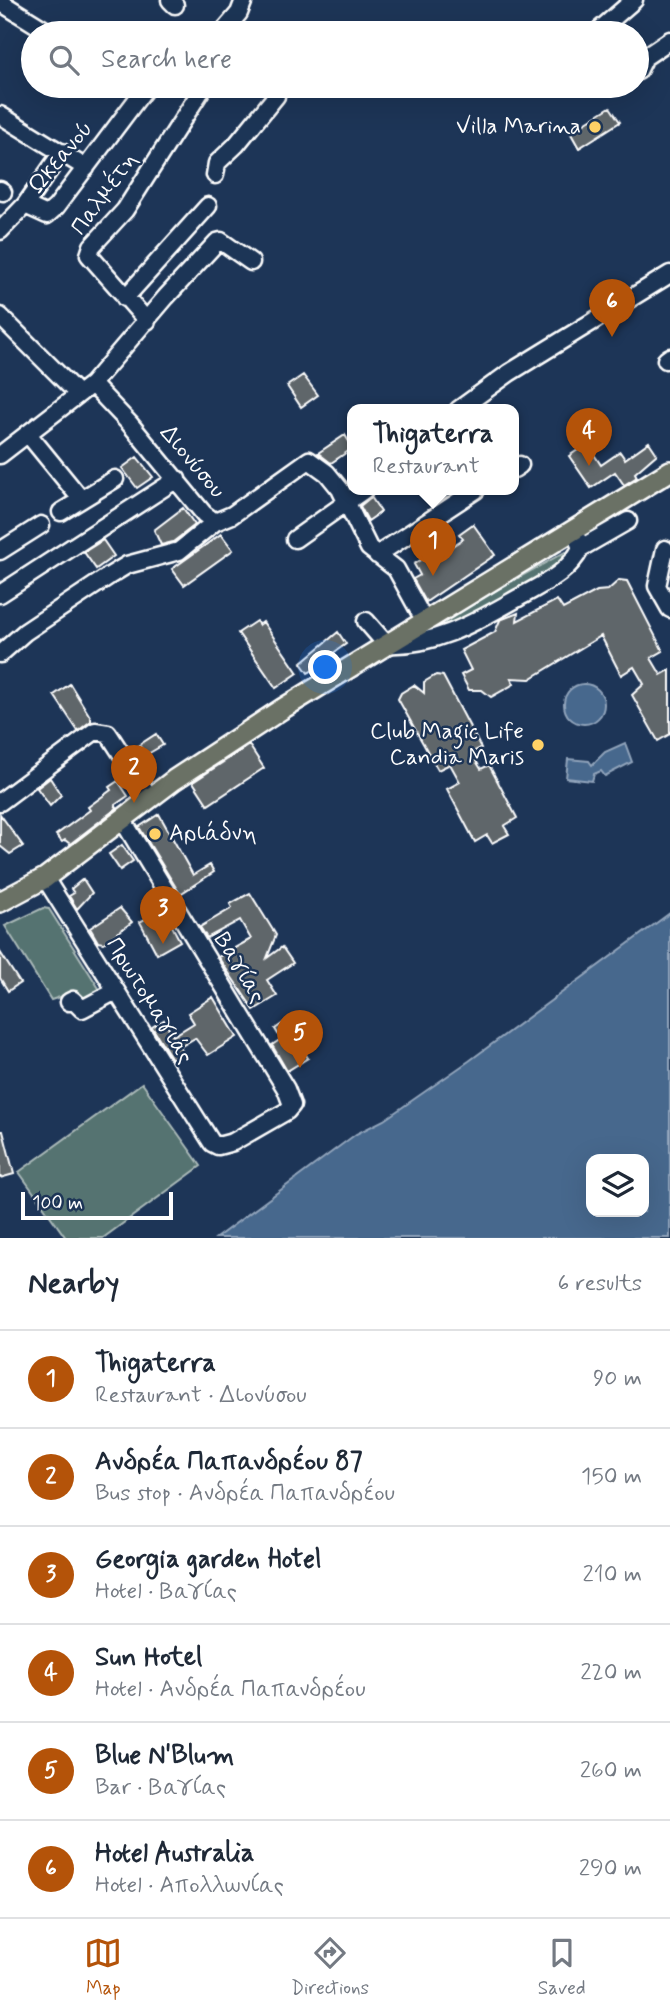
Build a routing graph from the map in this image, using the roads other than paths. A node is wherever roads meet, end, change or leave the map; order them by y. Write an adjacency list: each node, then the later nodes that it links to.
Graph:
1 (244, 0): 5 (street)
2 (634, 0): 6 (street)
3 (0, 2): 4 (street)
4 (31, 21)
5 (232, 21)
6 (610, 21)
7 (670, 40): 8 (street)
8 (649, 54)
9 (138, 98): 14 (street, Ωκεανού)
10 (196, 98): 21 (street, Παλμέτη)
11 (274, 98): 15 (street)
12 (0, 115): 13 (street)
13 (62, 152): 14 (street); 16 (street)
14 (86, 168): 16 (street, Ωκεανού)
15 (215, 175)
16 (25, 205): 18 (street, Ωκεανού)
17 (208, 206): 21 (street)
18 (0, 231)
19 (251, 262): 23 (street)
20 (670, 274): 26 (street)
21 (125, 298): 23 (street, Παλμέτη)
22 (0, 316): 25 (street)
23 (146, 321): 24 (street)
24 (92, 384): 25 (street); 31 (street, Διονύσου)
25 (78, 394): 27 (street)
26 (466, 404)
27 (28, 434): 28 (street); 34 (street)
28 (0, 455)
29 (670, 471): 41 (main road)
30 (115, 479): 34 (street)
31 (177, 479): 38 (street, Διονύσου); 45 (street)
32 (357, 495): 35 (street)
33 (468, 495): 44 (street)
34 (81, 499): 36 (street)
35 (348, 501): 38 (street, Διονύσου); 40 (street); 44 (street, Διονύσου)
36 (61, 512)
37 (628, 521): 41 (street)
38 (215, 522): 50 (street)
39 (41, 525): 43 (street)
40 (295, 538)
41 (578, 539): 47 (main road); 49 (street)
42 (665, 549): 46 (street)
43 (0, 551)
44 (377, 555): 47 (street, Διονύσου)
45 (0, 594)
46 (670, 609)
47 (424, 620): 49 (main road)
48 (366, 621): 49 (street)
49 (386, 643): 51 (main road)
50 (0, 654)
51 (150, 798): 52 (street); 53 (main road)
52 (0, 802)
53 (122, 819): 54 (main road); 58 (street, Βαγίας)
54 (45, 878): 55 (main road); 56 (street, Πρωτομαγιάς)
55 (0, 902)
56 (116, 991): 57 (street); 58 (street, Πρωτομαγιάς)
57 (69, 1002)
58 (218, 1146)

